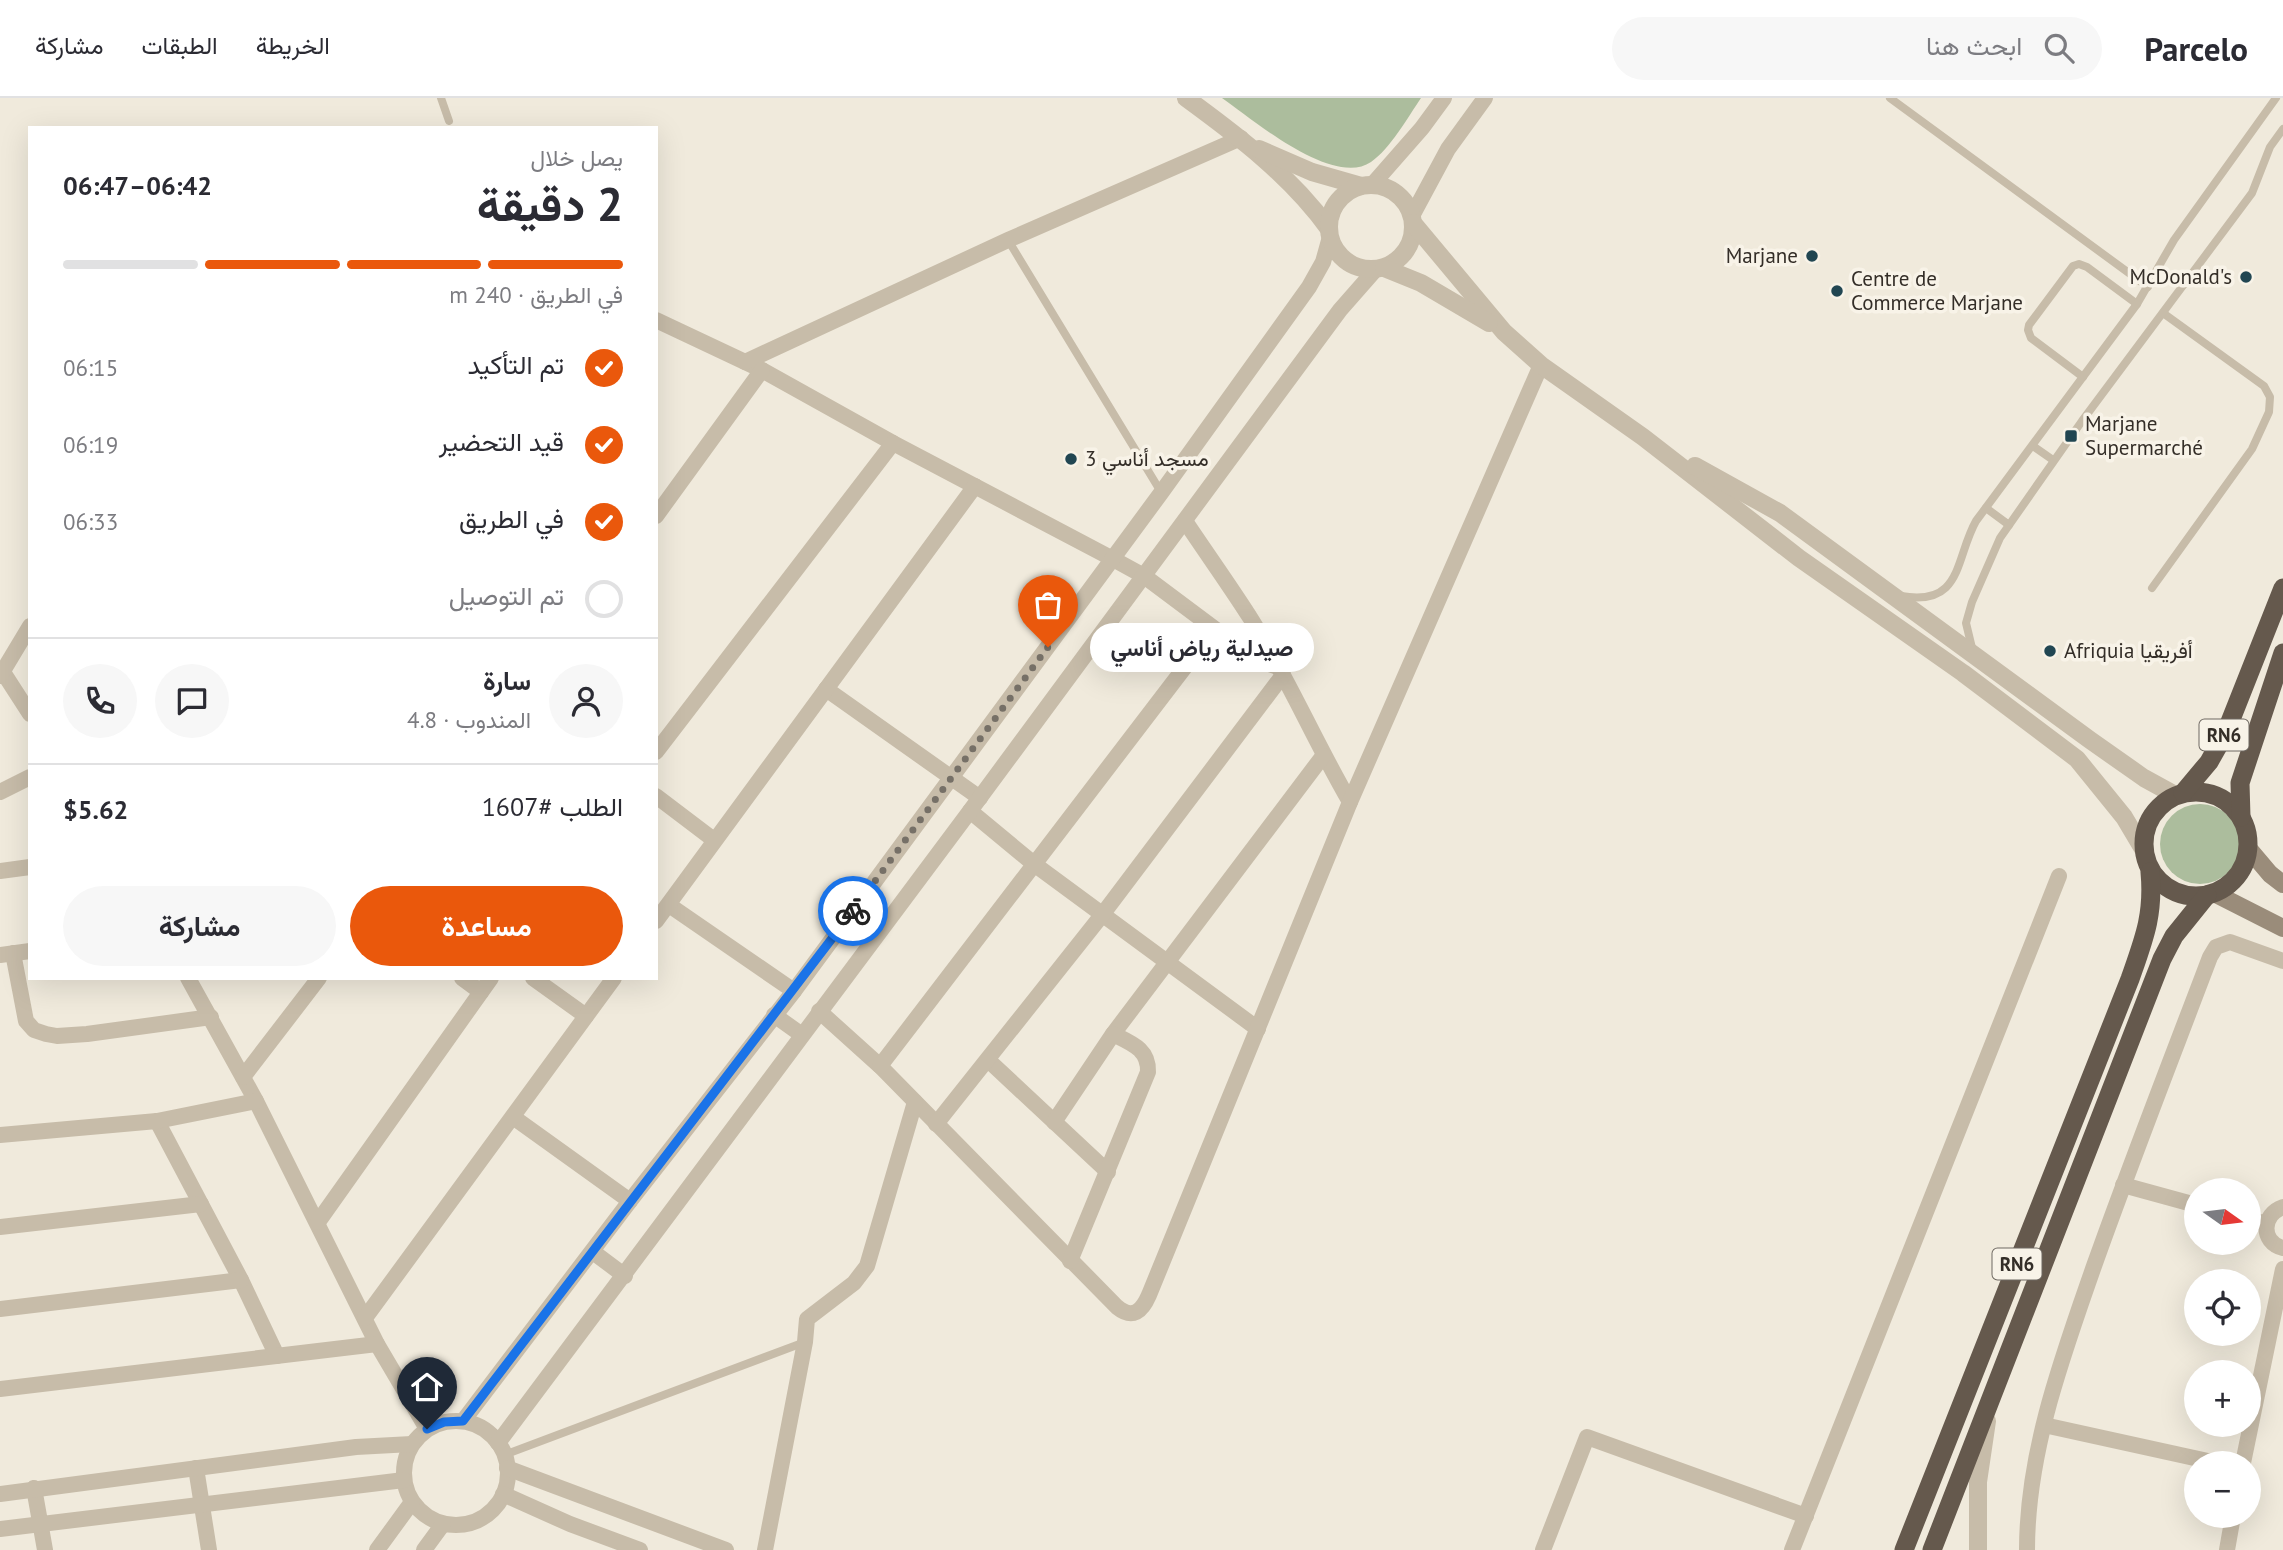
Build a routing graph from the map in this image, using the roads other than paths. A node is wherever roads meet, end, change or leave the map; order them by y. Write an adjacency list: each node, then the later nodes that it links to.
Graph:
1 (441, 98): 7 (lane)
2 (1186, 98): 9 (street)
3 (1444, 98): 10 (street)
4 (1485, 98): 11 (street)
5 (1890, 98): 15 (lane)
6 (2276, 98): 15 (lane)
7 (449, 121)
8 (2283, 129): 17 (lane)
9 (1245, 141): 10 (street); 12 (street); 13 (street)
10 (1366, 185): 11 (street); 12 (street)
11 (1413, 219): 14 (street); 19 (street)
12 (1329, 233): 14 (street); 29 (street)
13 (1008, 240): 20 (street); 29 (lane)
14 (1380, 269): 19 (street); 32 (street)
15 (2148, 287): 16 (lane)
16 (2137, 304): 23 (lane); 23 (lane)
17 (2163, 313): 27 (lane); 36 (lane)
18 (658, 321): 20 (street)
19 (1504, 332): 21 (street)
20 (745, 362): 22 (street)
21 (1541, 365): 24 (street); 54 (street)
22 (762, 370): 25 (street); 31 (street)
23 (2083, 377): 26 (lane)
24 (1643, 437): 38 (street); 59 (street)
25 (893, 443): 28 (street); 47 (street)
26 (2033, 446): 27 (lane); 30 (lane)
27 (2053, 460): 33 (lane)
28 (975, 486): 34 (street); 45 (street)
29 (1161, 493): 34 (street)
30 (1986, 508): 33 (lane); 38 (lane)
31 (658, 513)
32 (1185, 521): 35 (street); 43 (street)
33 (2010, 525): 42 (lane)
34 (1113, 559): 35 (street); 50 (street)
35 (1144, 576): 40 (street); 55 (street)
36 (2152, 588)
37 (2283, 588): 52 (highway, RN6)
38 (1893, 595): 42 (street)
39 (28, 629): 44 (street)
40 (1214, 629): 43 (street); 60 (street)
41 (2283, 653): 56 (highway, RN6)
42 (1977, 657): 52 (street)
43 (1281, 671): 48 (street); 68 (street)
44 (2, 674): 46 (street)
45 (826, 689): 50 (street); 57 (street)
46 (28, 711)
47 (658, 749)
48 (1323, 756): 54 (street); 73 (street)
49 (28, 778): 51 (street)
50 (951, 779): 55 (street); 80 (street)
51 (0, 792)
52 (2179, 794): 56 (highway); 59 (highway, RN6)
53 (658, 798): 57 (street)
54 (1350, 802): 86 (street)
55 (975, 805): 60 (street); 82 (street)
56 (2241, 817): 58 (highway, RN6)
57 (714, 840): 67 (street)
58 (2248, 848): 65 (main road); 66 (highway, RN6)
59 (2143, 849): 63 (highway, RN6)
60 (1034, 864): 68 (street); 90 (street)
61 (28, 867): 62 (street)
62 (0, 871)
63 (2150, 872): 66 (highway); 150 (highway, RN6)
64 (2059, 876): 136 (street)
65 (2283, 884)
66 (2210, 894): 70 (main road); 121 (highway, RN6)
67 (669, 905): 69 (street); 80 (street)
68 (1102, 915): 73 (street); 89 (street)
69 (658, 919)
70 (2283, 928)
71 (14, 953): 85 (street)
72 (2283, 961): 100 (street)
73 (1166, 962): 86 (street); 87 (street)
74 (189, 980): 85 (street)
75 (317, 980): 91 (street)
76 (465, 980): 81 (street)
77 (490, 980): 81 (street)
78 (536, 980): 84 (street)
79 (613, 980): 84 (street)
80 (794, 991): 83 (street)
81 (481, 992): 105 (street)
82 (819, 1011): 88 (street); 90 (street)
83 (774, 1015): 88 (street); 101 (street)
84 (586, 1016): 94 (street)
85 (211, 1017): 91 (street)
86 (1258, 1030): 111 (street)
87 (1113, 1034): 96 (street); 99 (street)
88 (802, 1035): 113 (street)
89 (988, 1060): 96 (street); 97 (street)
90 (880, 1066): 93 (street)
91 (243, 1077): 92 (street)
92 (256, 1101): 95 (street); 105 (street)
93 (915, 1102): 97 (street); 117 (street)
94 (513, 1117): 101 (street); 116 (street)
95 (157, 1121): 98 (street); 103 (street)
96 (1054, 1122): 99 (street)
97 (936, 1124): 111 (street)
98 (0, 1135)
99 (1108, 1172): 111 (street)
100 (2123, 1185): 102 (street); 123 (street)
101 (630, 1201): 110 (street)
102 (2184, 1202)
103 (201, 1204): 108 (street); 114 (street)
104 (2283, 1207): 107 (street)
105 (318, 1222): 116 (street)
106 (2261, 1223): 107 (street)
107 (2266, 1224): 109 (street)
108 (0, 1227)
109 (2283, 1248)
110 (593, 1252): 113 (street); 122 (street)
111 (1070, 1261)
112 (2283, 1269): 126 (street)
113 (625, 1276): 127 (street)
114 (242, 1280): 115 (street); 119 (street)
115 (0, 1309)
116 (365, 1318): 118 (street)
117 (806, 1342): 127 (lane); 147 (street)
118 (377, 1344): 119 (street); 124 (street)
119 (276, 1356): 120 (street)
120 (0, 1389)
121 (1991, 1395): 151 (highway, RN6); 152 (street)
122 (463, 1421): 124 (street); 127 (street)
123 (2044, 1425): 128 (street); 153 (street)
124 (427, 1429): 125 (street)
125 (412, 1444): 129 (street); 130 (street)
126 (2245, 1451)
127 (503, 1455): 133 (street); 146 (street)
128 (2184, 1456)
129 (196, 1468): 131 (street); 135 (street)
130 (404, 1480): 134 (street); 135 (street)
131 (34, 1488): 132 (street); 138 (street)
132 (0, 1493)
133 (503, 1494): 137 (street); 145 (street)
134 (412, 1502): 137 (street); 143 (street)
135 (202, 1506): 138 (street); 142 (street)
136 (1806, 1516): 148 (street); 149 (street)
137 (443, 1524): 144 (street)
138 (41, 1525): 140 (street); 141 (street)
139 (2231, 1528): 154 (street)
140 (0, 1529)
141 (45, 1550)
142 (209, 1550)
143 (377, 1550)
144 (424, 1550)
145 (640, 1550)
146 (726, 1550)
147 (765, 1550)
148 (1543, 1550)
149 (1792, 1550)
150 (1904, 1550)
151 (1932, 1550)
152 (1978, 1550)
153 (2027, 1550)
154 (2227, 1550)

